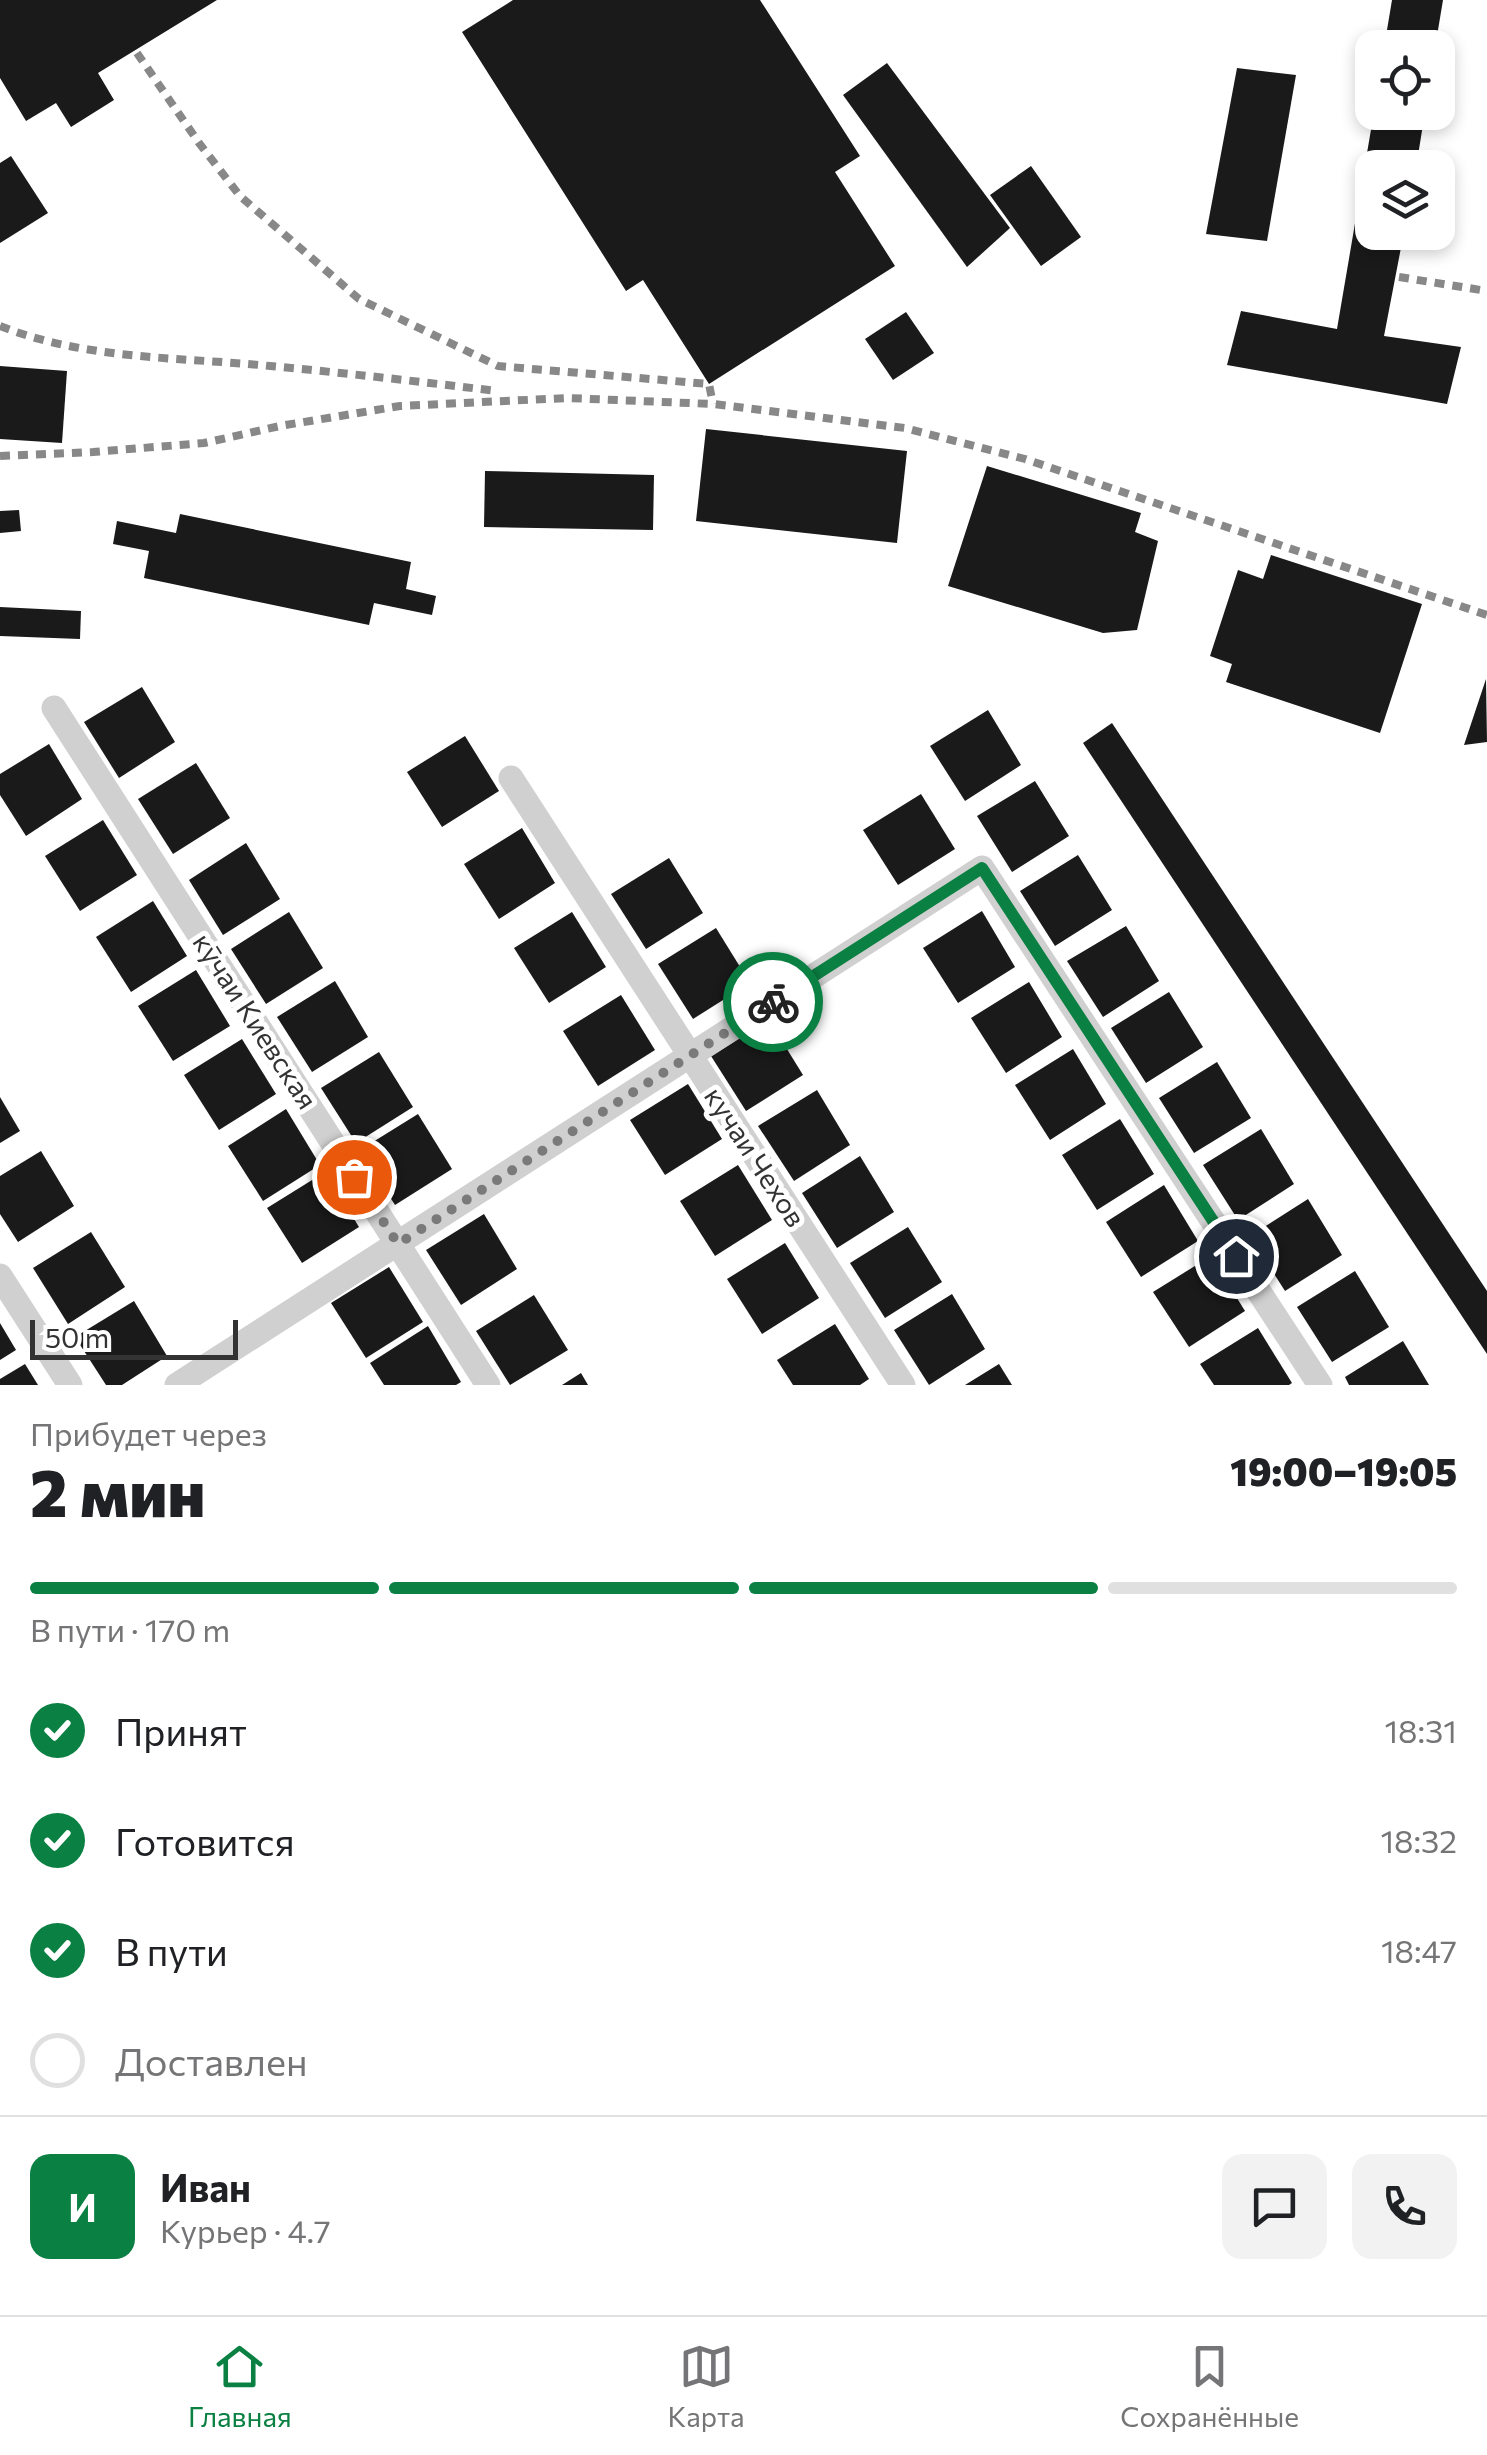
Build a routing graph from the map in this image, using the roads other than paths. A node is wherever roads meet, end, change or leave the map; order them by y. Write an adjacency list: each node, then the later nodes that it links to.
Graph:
1 (54, 708): 4 (street, кӯчаи Киевская)
2 (511, 778): 3 (street, кучаи Чехов)
3 (689, 1056): 4 (street); 9 (street, кучаи Чехов); 10 (street)
4 (398, 1244): 7 (street); 8 (street, кӯчаи Киевская)
5 (0, 1276): 6 (street)
6 (70, 1385)
7 (178, 1385)
8 (488, 1385)
9 (903, 1385)
10 (1320, 1385)

